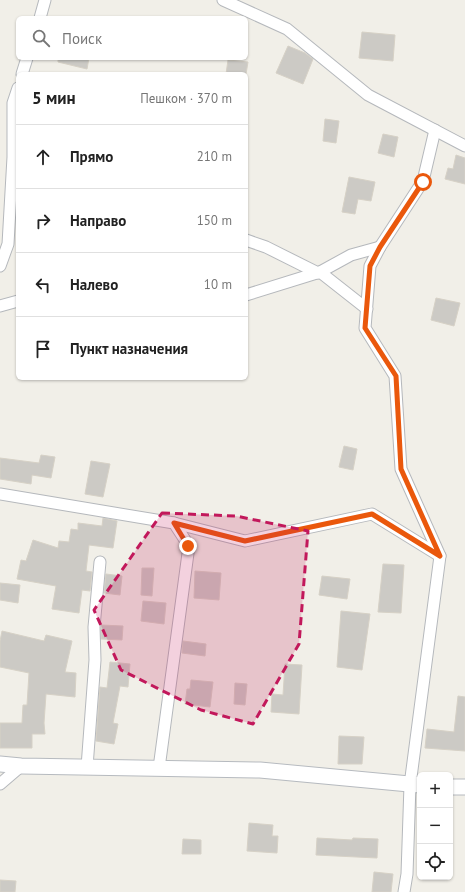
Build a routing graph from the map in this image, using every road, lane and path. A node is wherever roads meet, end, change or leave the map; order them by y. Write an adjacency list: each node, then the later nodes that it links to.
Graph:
1 (45, 0): 3 (street)
2 (223, 0): 7 (street)
3 (41, 16)
4 (26, 60): 5 (street)
5 (23, 72)
6 (16, 94): 11 (street)
7 (435, 130): 8 (street); 10 (street)
8 (465, 146)
9 (248, 241): 12 (street)
10 (380, 247): 12 (street); 16 (street)
11 (0, 266)
12 (319, 273): 13 (street); 16 (street)
13 (248, 294)
14 (16, 302): 15 (street)
15 (0, 306)
16 (367, 309): 19 (street)
17 (0, 494): 18 (street)
18 (174, 523): 19 (street); 24 (street)
19 (440, 556): 26 (street)
20 (100, 562): 23 (street)
21 (0, 764): 22 (street)
22 (21, 766): 23 (street); 25 (street)
23 (88, 767): 24 (street)
24 (158, 768): 26 (street)
25 (0, 784)
26 (415, 785): 29 (street)
27 (453, 787): 28 (street)
28 (465, 787)
29 (404, 892)

